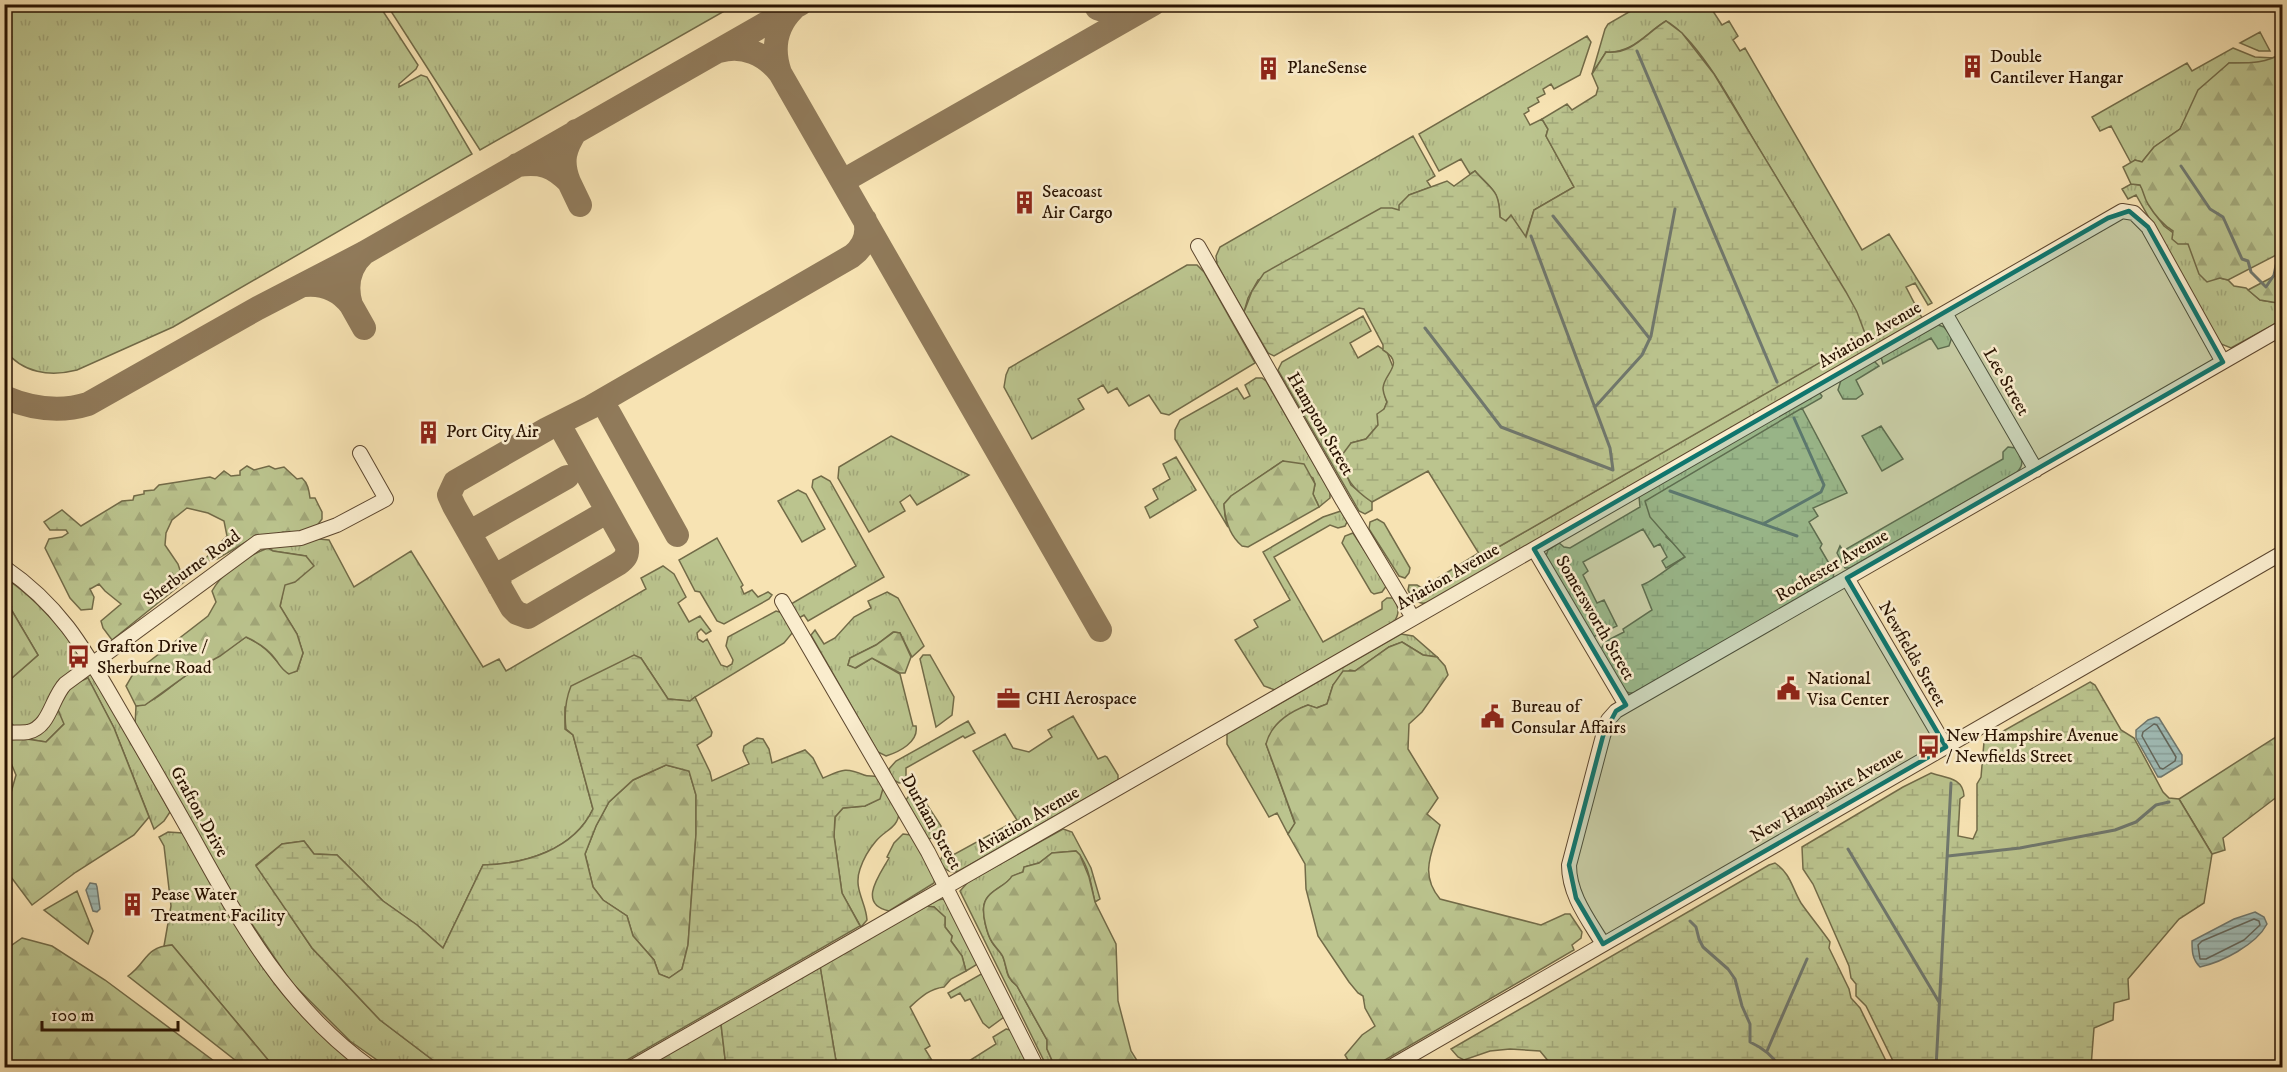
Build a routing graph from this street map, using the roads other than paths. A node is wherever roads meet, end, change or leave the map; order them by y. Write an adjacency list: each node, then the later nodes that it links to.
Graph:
1 (1198, 246): 12 (street, Hampton Street)
2 (1945, 313): 4 (street, Aviation Avenue); 6 (street, Lee Street); 7 (street, Aviation Avenue)
3 (2283, 328): 4 (street, Rochester Avenue)
4 (2223, 362): 6 (street, Rochester Avenue)
5 (360, 453): 13 (street, Sherburne Road)
6 (2036, 470): 10 (street, Rochester Avenue)
7 (1534, 549): 12 (street, Aviation Avenue); 14 (street, Somersworth Street)
8 (2283, 553): 16 (street, New Hampshire Avenue)
9 (4, 567): 13 (street, Grafton Drive)
10 (1848, 578): 14 (street, Rochester Avenue); 16 (street, Newfields Street)
11 (782, 600): 17 (street, Durham Street)
12 (1413, 618): 17 (street, Aviation Avenue)
13 (92, 663): 15 (street, Sherburne Road); 19 (street, Grafton Drive)
14 (1626, 705): 18 (street, Rochester Avenue)
15 (4, 733)
16 (1946, 747): 18 (street, New Hampshire Avenue)
17 (946, 887): 20 (street, Aviation Avenue); 21 (street, Durham Street)
18 (1603, 944): 22 (street, New Hampshire Avenue)
19 (371, 1068)
20 (631, 1068)
21 (1036, 1068)
22 (1389, 1068)

